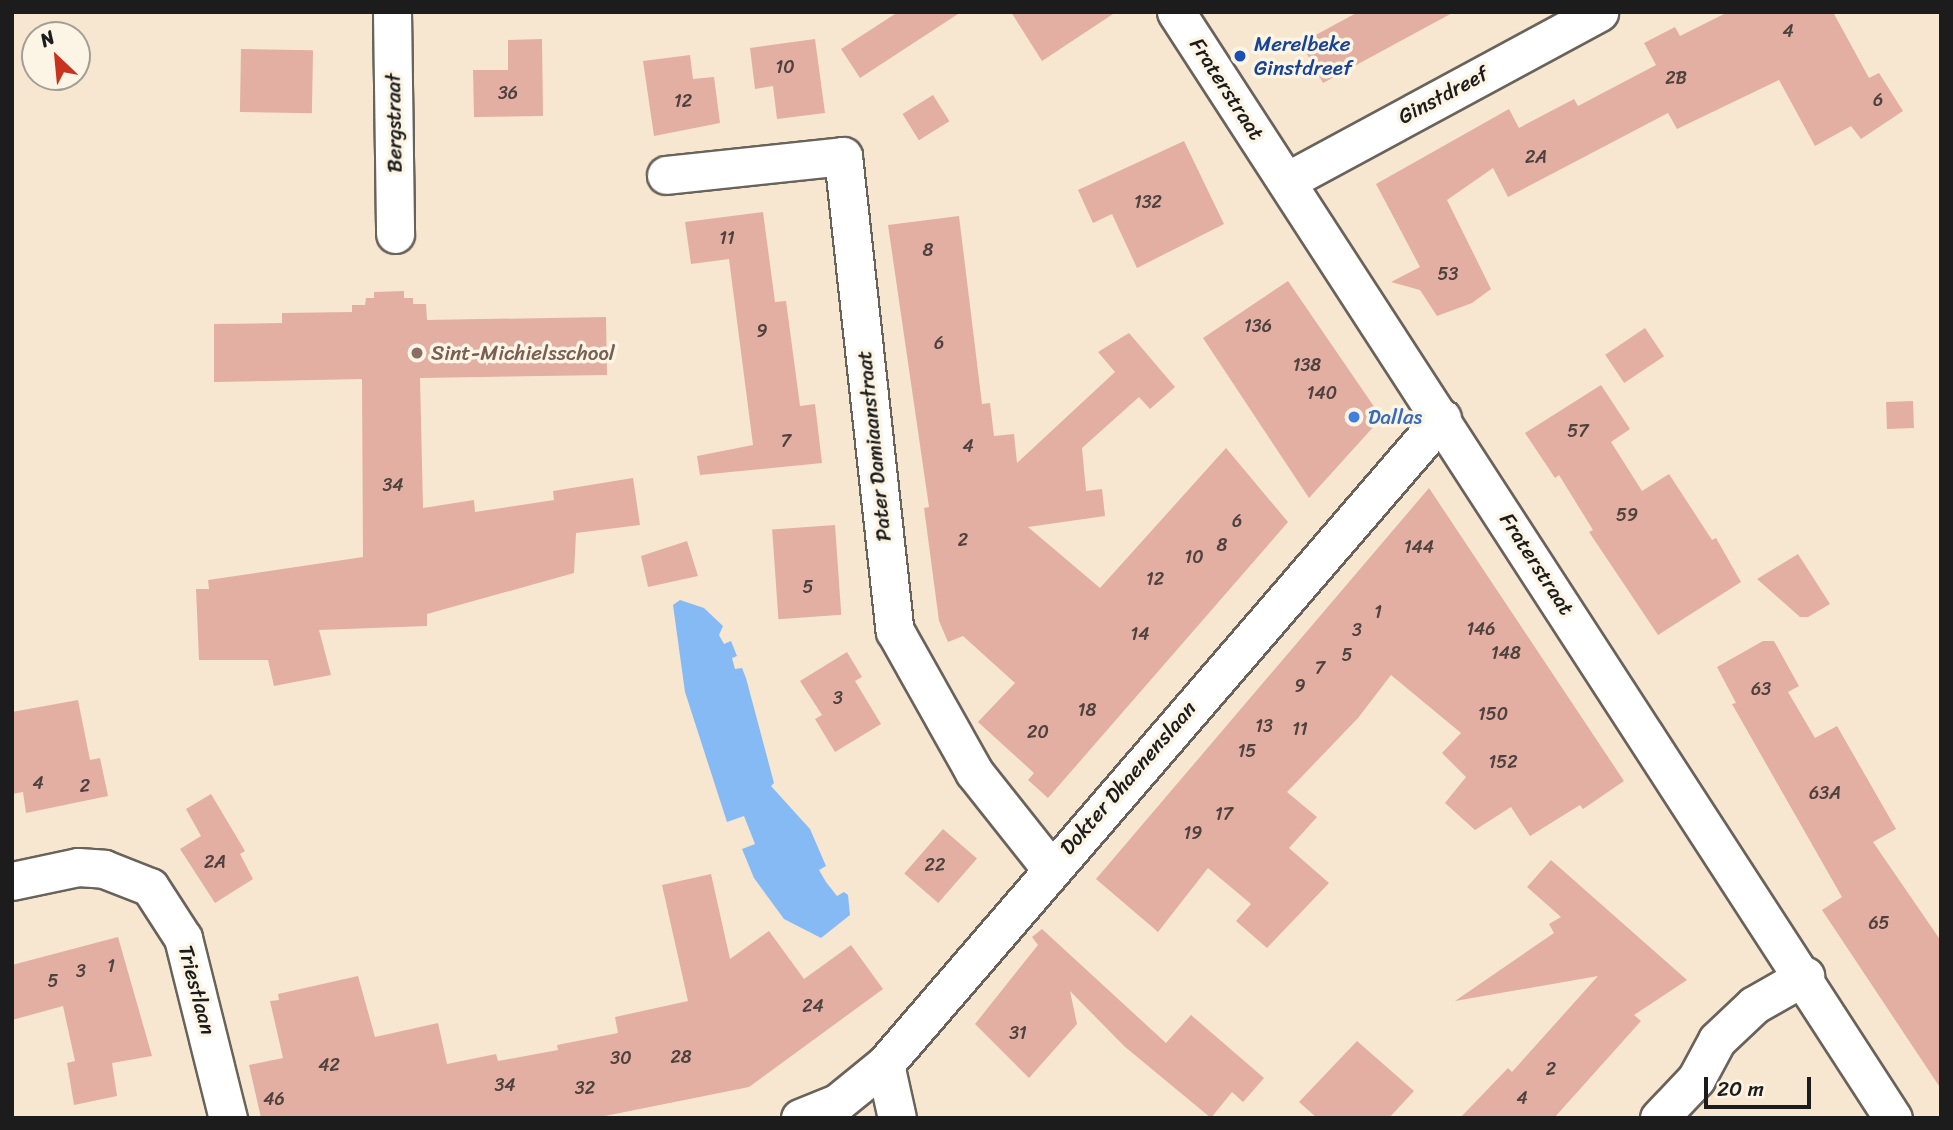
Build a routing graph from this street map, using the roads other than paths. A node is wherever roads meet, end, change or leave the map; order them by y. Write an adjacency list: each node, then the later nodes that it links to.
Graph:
1 (392, 12): 6 (street, Bergstraat)
2 (1176, 12): 5 (street, Fraterstraat)
3 (1599, 12): 5 (street, Ginstdreef)
4 (666, 175): 8 (street, Pater Damiaanstraat)
5 (1287, 181): 7 (street, Fraterstraat)
6 (395, 234)
7 (1442, 418): 8 (street, Dokter Dhaenenslaan); 10 (street, Fraterstraat)
8 (1050, 867): 11 (street, Dokter Dhaenenslaan)
9 (12, 881): 12 (street, Triestlaan)
10 (1805, 976): 15 (street); 16 (street, Fraterstraat)
11 (885, 1064): 13 (street, Dokter Dhaenenslaan); 14 (street)
12 (229, 1118)
13 (800, 1118)
14 (897, 1118)
15 (1659, 1118)
16 (1893, 1118)

